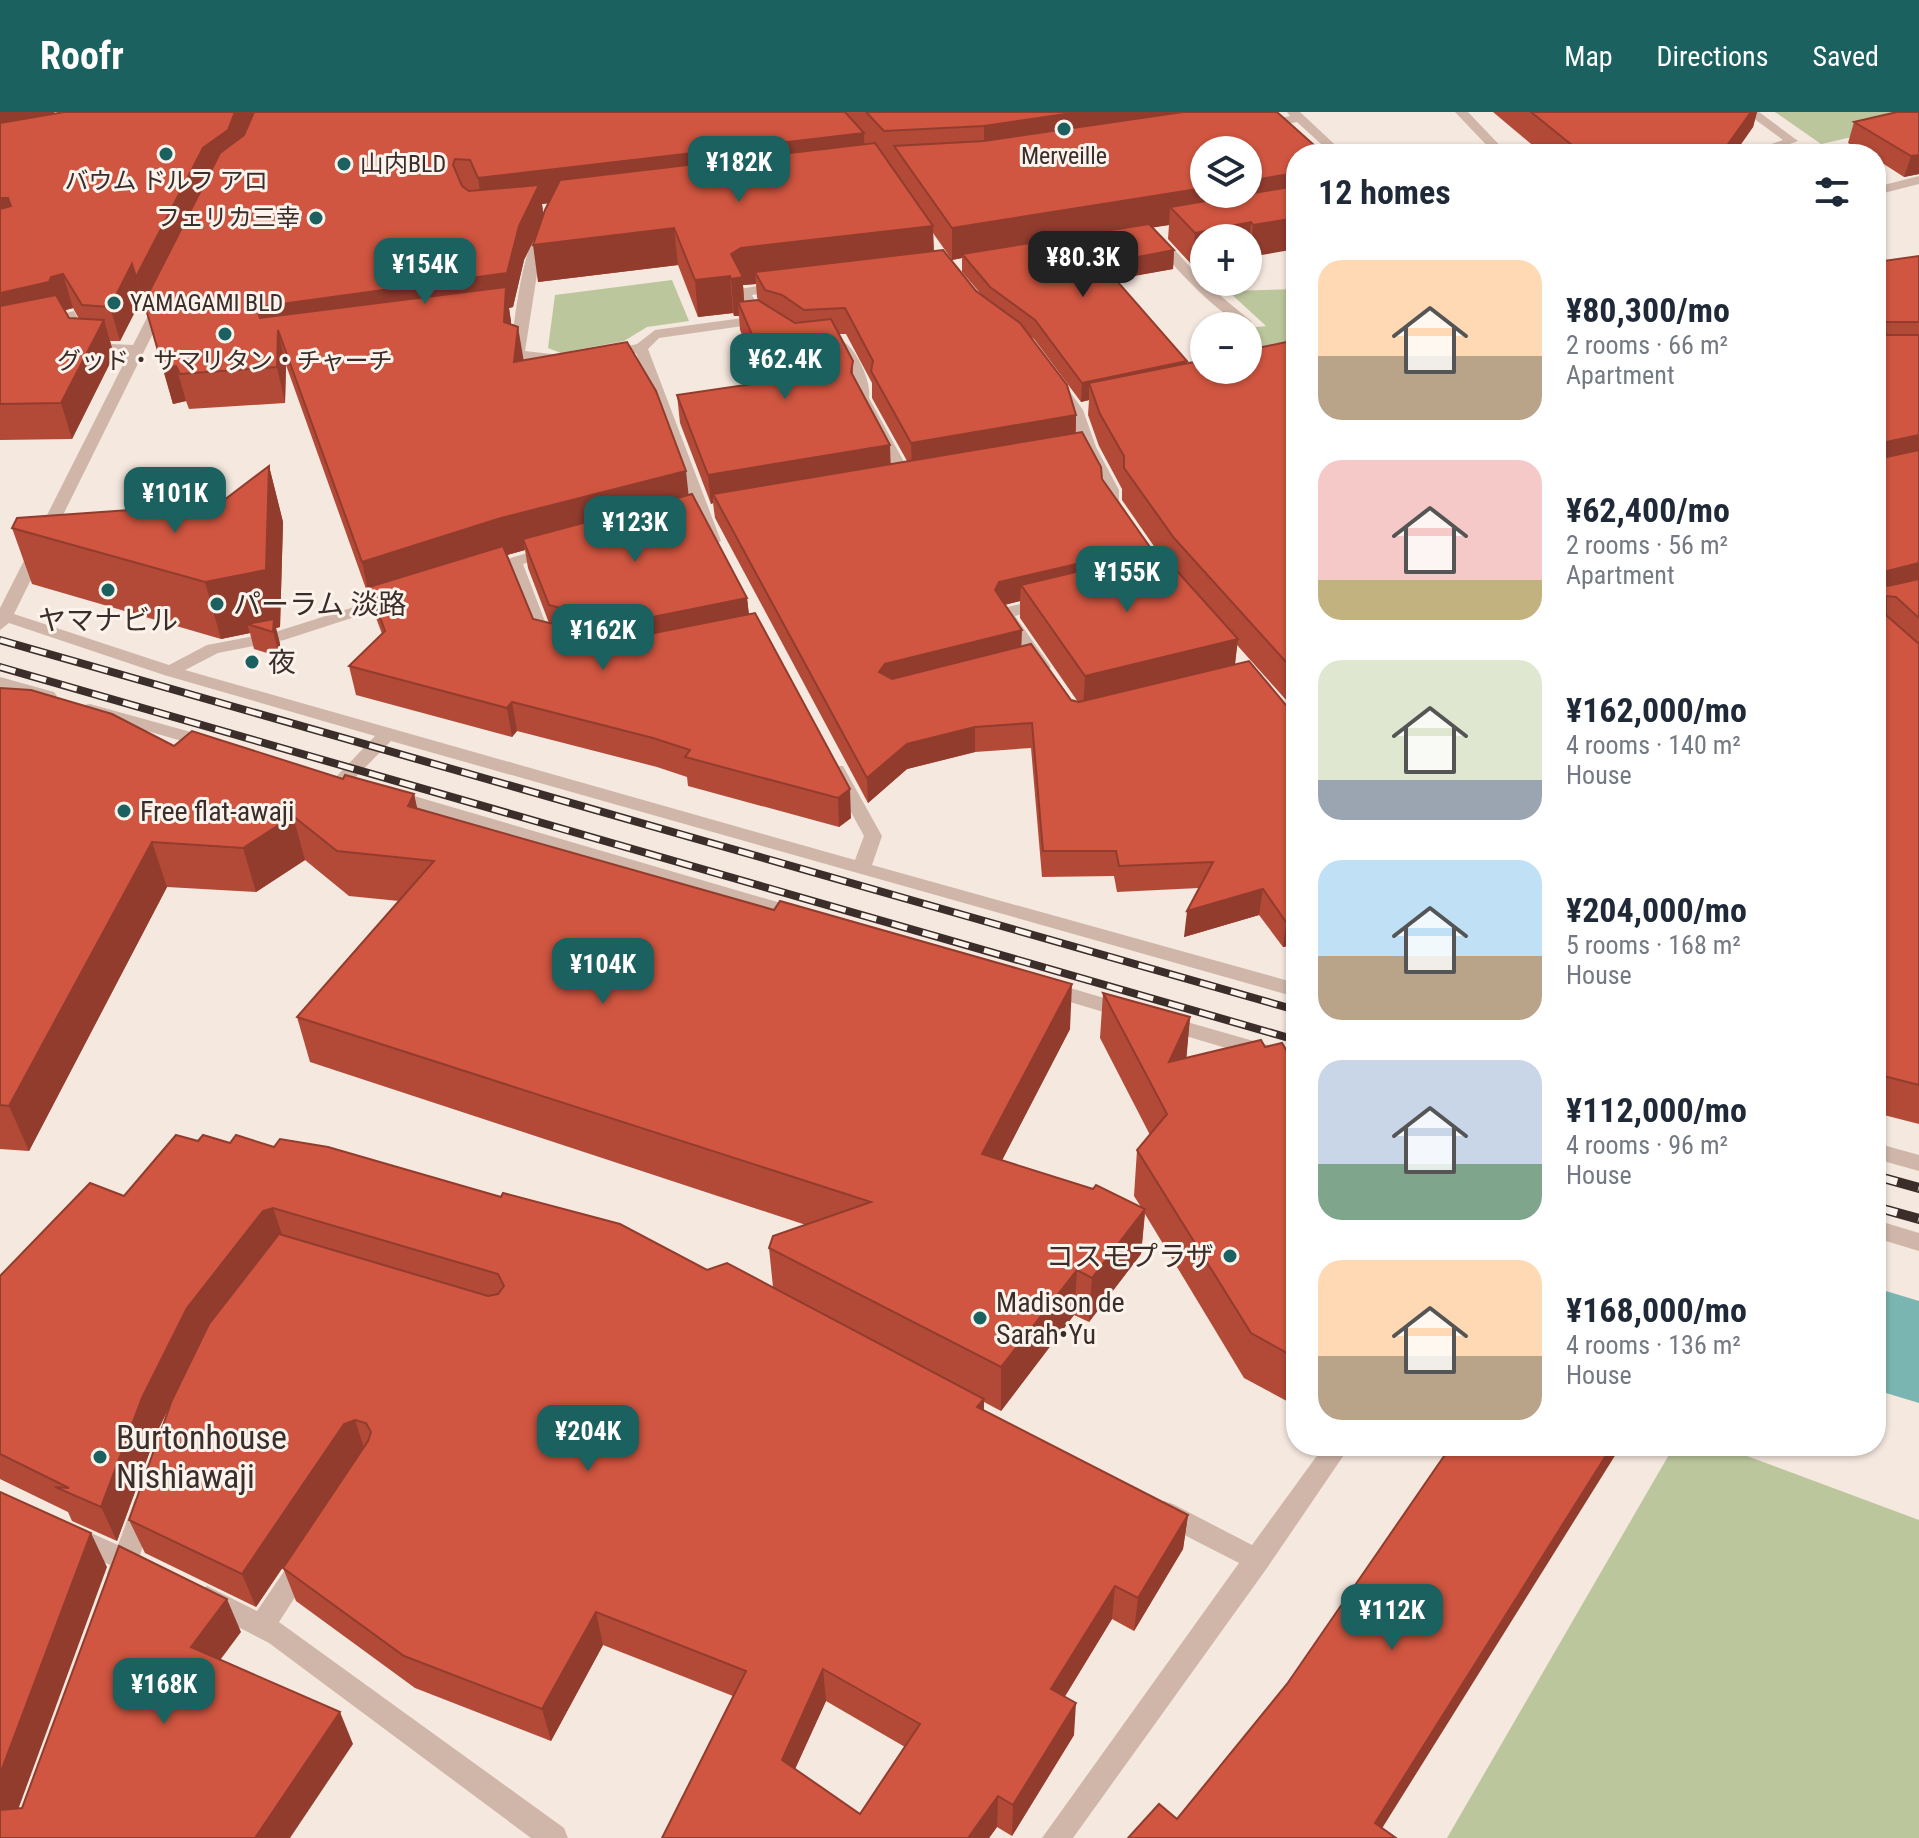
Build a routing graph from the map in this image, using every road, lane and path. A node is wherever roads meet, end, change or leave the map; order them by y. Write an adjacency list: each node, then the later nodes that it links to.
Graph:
1 (1461, 112): 6 (street)
2 (1751, 112): 7 (street)
3 (1297, 115): 4 (street); 5 (street)
4 (1245, 126)
5 (1328, 144)
6 (1492, 144)
7 (1782, 144)
8 (1919, 180): 9 (street)
9 (1886, 188)
10 (551, 221): 19 (street)
11 (1138, 237): 14 (street)
12 (798, 285): 16 (street)
13 (165, 294): 20 (street)
14 (1232, 312)
15 (67, 320): 20 (street)
16 (759, 320): 17 (street); 19 (street)
17 (777, 326)
18 (826, 340): 22 (street)
19 (641, 348): 25 (street)
20 (138, 349): 30 (street)
21 (1051, 377): 23 (street)
22 (905, 480)
23 (1128, 526)
24 (570, 545): 26 (street)
25 (720, 553)
26 (514, 561): 27 (street); 31 (street)
27 (469, 575)
28 (409, 594): 32 (street)
29 (1062, 600): 34 (street)
30 (2, 618): 32 (street)
31 (551, 642)
32 (170, 671): 35 (street)
33 (0, 682): 36 (street)
34 (1053, 683)
35 (387, 734): 38 (street); 39 (street)
36 (223, 747)
37 (829, 754): 38 (street)
38 (862, 868): 41 (street)
39 (824, 923)
40 (1022, 981): 42 (street)
41 (1286, 987)
42 (1286, 1058)
43 (1886, 1154): 44 (street)
44 (1919, 1163)
45 (1886, 1232): 46 (street)
46 (1919, 1242)
47 (1331, 1456): 53 (street)
48 (151, 1489): 52 (street)
49 (1147, 1503): 53 (street)
50 (55, 1528): 52 (street)
51 (315, 1546): 57 (street)
52 (124, 1560): 54 (street); 56 (street)
53 (1258, 1560): 59 (street)
54 (161, 1576)
55 (186, 1588): 57 (street)
56 (110, 1603)
57 (262, 1626): 58 (street)
58 (554, 1838)
59 (1056, 1838)

